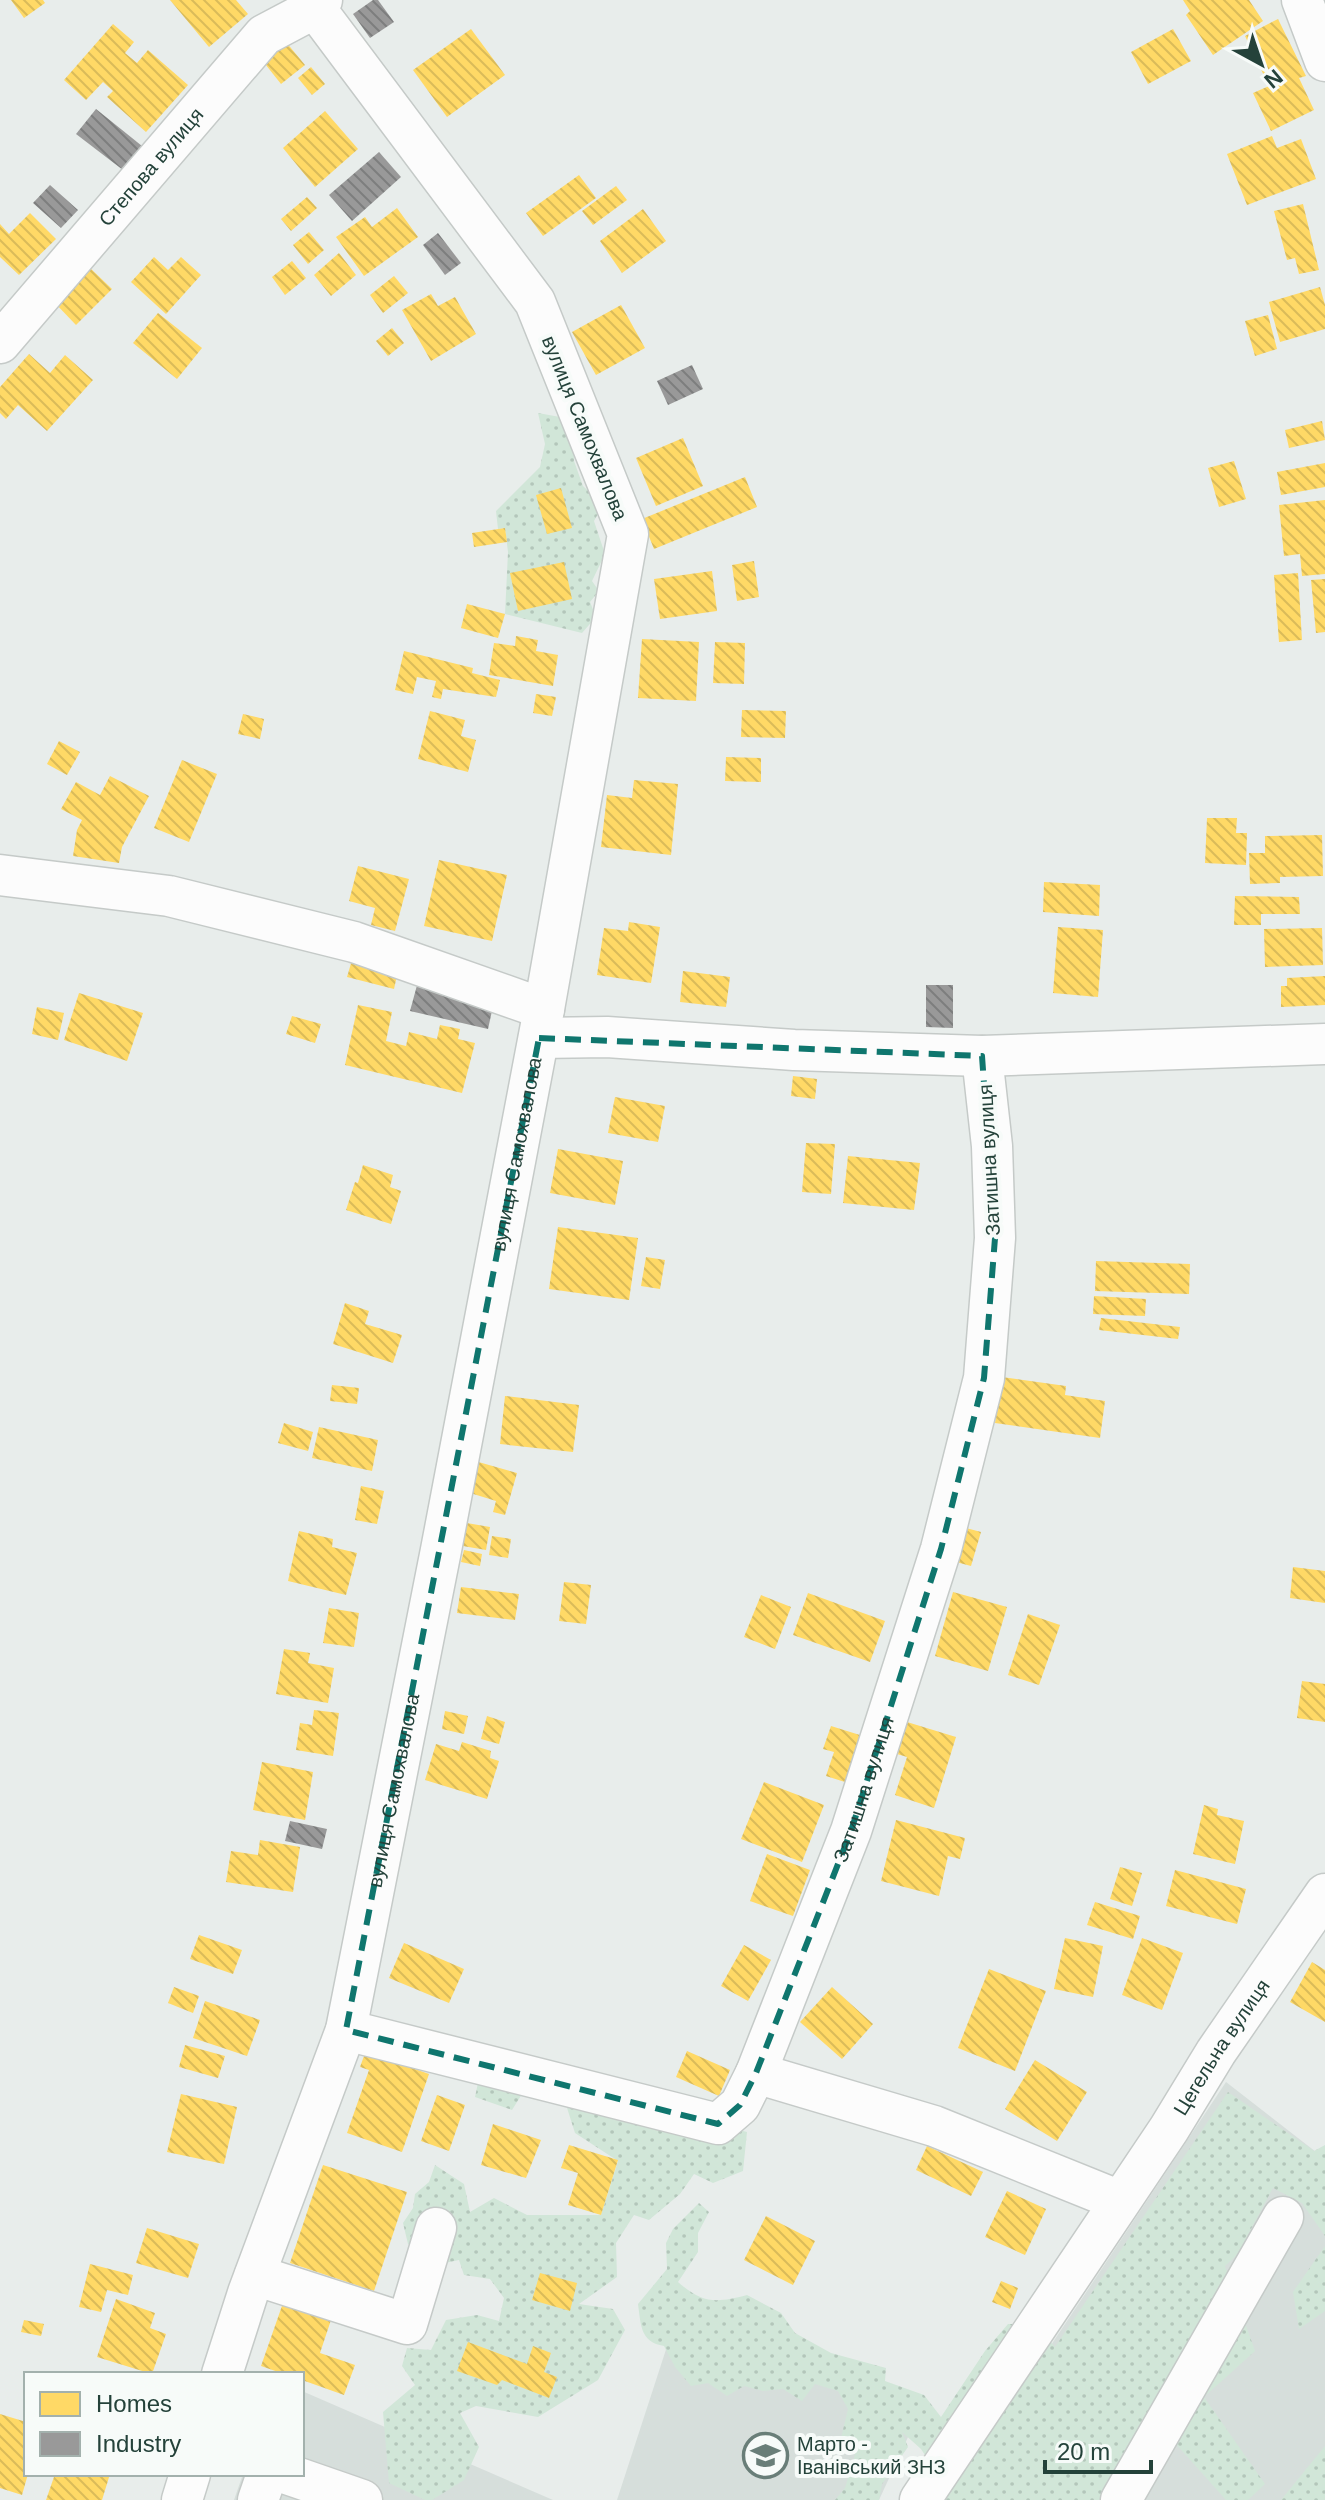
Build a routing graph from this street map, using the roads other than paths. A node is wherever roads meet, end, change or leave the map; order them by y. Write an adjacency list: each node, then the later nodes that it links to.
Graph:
1 (1302, 0): 3 (street)
2 (315, 3): 4 (street, Степова вулиця); 6 (street, вулиця Самохвалова)
3 (1325, 61)
4 (0, 343)
5 (0, 875): 6 (street)
6 (542, 1023): 8 (street); 10 (street, вулиця Самохвалова)
7 (1325, 1044): 8 (street)
8 (982, 1056): 11 (street, Затишна вулиця)
9 (1325, 1894): 12 (street, Цегельна вулиця)
10 (346, 2030): 11 (street, Затишна вулиця); 15 (street, вулиця Самохвалова)
11 (756, 2073): 12 (street)
12 (1120, 2201): 23 (street, Цегельна вулиця)
13 (1283, 2217): 24 (street)
14 (436, 2228): 15 (street)
15 (255, 2275): 16 (street, вулиця Самохвалова)
16 (223, 2372)
17 (189, 2476): 20 (street)
18 (266, 2476): 21 (street)
19 (293, 2476): 22 (street)
20 (182, 2500)
21 (258, 2500)
22 (362, 2500)
23 (920, 2500)
24 (1121, 2500)

